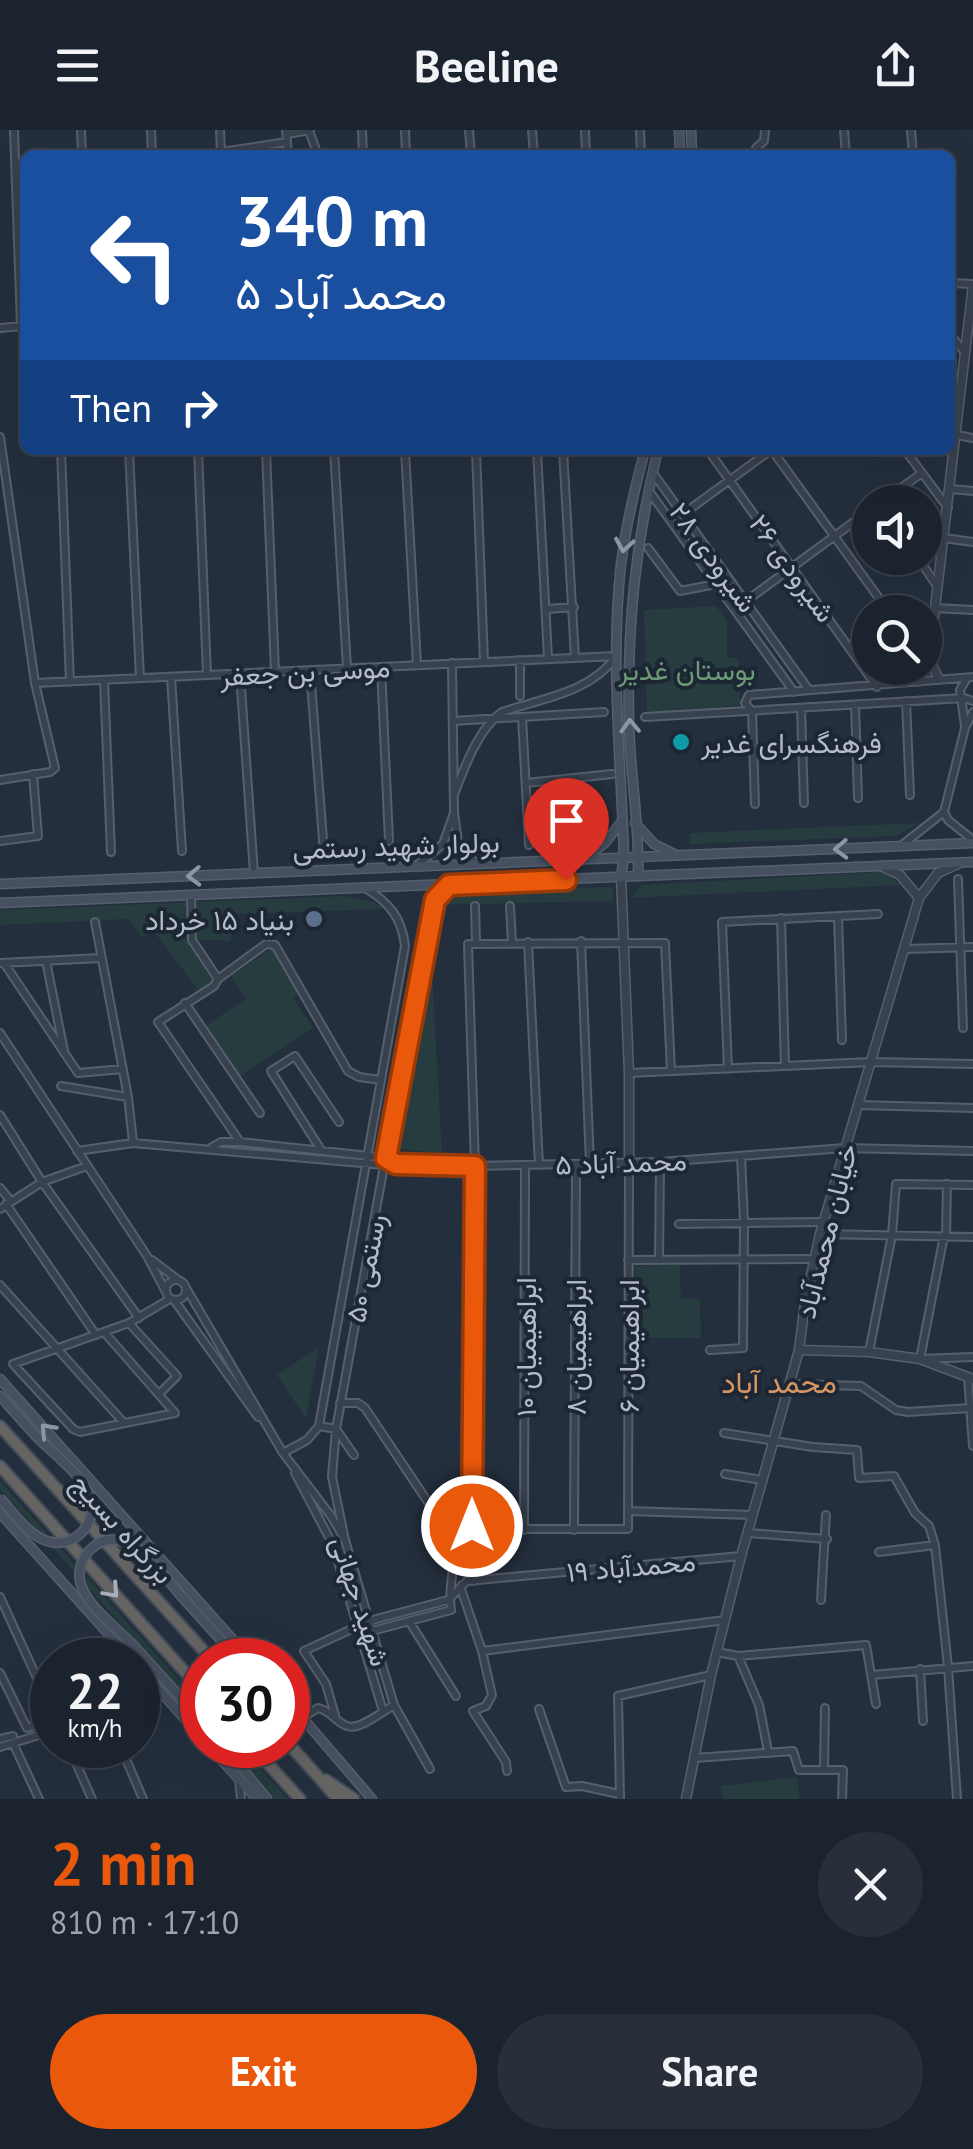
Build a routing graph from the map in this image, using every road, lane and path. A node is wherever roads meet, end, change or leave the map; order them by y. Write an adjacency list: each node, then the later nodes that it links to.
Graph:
1 (14, 130): 5 (street)
2 (310, 130): 3 (street)
3 (287, 135): 4 (street)
4 (235, 150)
5 (20, 261)
6 (973, 284): 8 (street)
7 (955, 340): 8 (street)
8 (966, 354): 9 (street)
9 (968, 376): 10 (street)
10 (956, 435): 12 (street); 13 (street)
11 (0, 437): 74 (street)
12 (973, 438)
13 (955, 446)
14 (61, 455): 73 (street)
15 (130, 455): 70 (street)
16 (198, 455): 67 (street)
17 (266, 455): 65 (street)
18 (334, 455): 63 (street)
19 (406, 455): 61 (street)
20 (476, 455): 59 (street)
21 (537, 455): 52 (street)
22 (563, 455): 51 (street)
23 (644, 455): 55 (main road, one-way to 55)
24 (657, 455): 30 (main road)
25 (712, 455): 32 (street, شیرودی ۲۶)
26 (764, 455): 32 (street)
27 (775, 455): 40 (street)
28 (909, 455): 31 (street)
29 (954, 455): 34 (street)
30 (652, 472): 35 (main road); 38 (street, شیرودی ۲۸)
31 (922, 473): 33 (street); 37 (street)
32 (730, 480): 38 (street); 44 (street, شیرودی ۲۶)
33 (905, 485)
34 (951, 489): 36 (street); 37 (street)
35 (648, 490): 46 (street, شیرودی ۲۸); 107 (main road, one-way to 35)
36 (973, 491)
37 (948, 508): 41 (street)
38 (682, 514): 50 (street, شیرودی ۲۸)
39 (852, 523): 40 (street)
40 (835, 536): 44 (street); 48 (street)
41 (944, 538): 42 (street); 47 (street)
42 (973, 542)
43 (648, 548): 46 (street)
44 (793, 567): 50 (street); 77 (street, شیرودی ۲۶)
45 (930, 575): 47 (street)
46 (716, 584): 79 (street, شیرودی ۲۸)
47 (938, 587): 49 (street)
48 (877, 595)
49 (937, 595)
50 (746, 601): 78 (street, شیرودی ۲۸)
51 (574, 607): 52 (street); 56 (street)
52 (548, 608): 57 (street)
53 (942, 608): 54 (street)
54 (973, 610)
55 (616, 656): 56 (street, موسی بن جعفر); 92 (street); 106 (main road)
56 (575, 658): 57 (street, موسی بن جعفر)
57 (548, 659): 58 (street, موسی بن جعفر)
58 (520, 660): 59 (street, موسی بن جعفر); 80 (street)
59 (484, 662): 60 (street, موسی بن جعفر)
60 (452, 664): 61 (street, موسی بن جعفر); 93 (street)
61 (417, 665): 62 (street, موسی بن جعفر)
62 (381, 667): 63 (street, موسی بن جعفر); 109 (street)
63 (346, 668): 64 (street, موسی بن جعفر)
64 (310, 670): 65 (street, موسی بن جعفر); 116 (street)
65 (275, 672): 66 (street, موسی بن جعفر)
66 (240, 674): 67 (street, موسی بن جعفر); 128 (street)
67 (207, 675): 68 (street, موسی بن جعفر)
68 (171, 677): 70 (street, موسی بن جعفر); 113 (street)
69 (971, 677): 71 (street); 81 (street)
70 (140, 678): 72 (street, موسی بن جعفر)
71 (942, 679)
72 (104, 680): 73 (street, موسی بن جعفر); 114 (street)
73 (70, 682): 74 (street, موسی بن جعفر)
74 (35, 684): 95 (street)
75 (898, 685): 76 (street)
76 (893, 686): 77 (street); 84 (street)
77 (877, 687): 78 (street)
78 (810, 691): 79 (street)
79 (794, 692): 87 (street)
80 (520, 696)
81 (964, 698): 82 (street); 83 (street); 94 (street)
82 (906, 701): 84 (street); 99 (street)
83 (973, 701)
84 (895, 702): 85 (street)
85 (855, 705): 86 (street); 101 (street)
86 (801, 708): 87 (street); 102 (street)
87 (752, 710): 90 (street); 103 (street)
88 (604, 712): 91 (street)
89 (973, 712): 94 (street)
90 (645, 716)
91 (522, 717): 92 (street); 98 (street)
92 (492, 719): 93 (street); 100 (street)
93 (453, 721): 100 (street)
94 (965, 728): 105 (street)
95 (33, 774): 97 (street); 108 (street)
96 (612, 774): 98 (street)
97 (0, 780)
98 (526, 783): 111 (street)
99 (910, 795)
100 (454, 796): 104 (street)
101 (858, 798)
102 (804, 803)
103 (755, 804)
104 (454, 812): 124 (street); 125 (street)
105 (944, 812): 110 (street); 112 (street)
106 (622, 822): 119 (main road); 121 (main road)
107 (635, 823): 117 (main road); 118 (main road)
108 (0, 841)
109 (389, 841)
110 (973, 841): 112 (main road, بولوار شهید رستمی)
111 (529, 846)
112 (900, 848): 115 (main road, بولوار شهید رستمی, one-way to 115)
113 (182, 851)
114 (111, 852)
115 (752, 852): 117 (main road, بولوار شهید رستمی); 127 (main road)
116 (324, 853)
117 (676, 854): 118 (main road, بولوار شهید رستمی)
118 (639, 856): 119 (main road, بولوار شهید رستمی); 129 (main road)
119 (624, 857): 120 (main road, بولوار شهید رستمی); 130 (main road)
120 (594, 859): 121 (main road, بولوار شهید رستمی); 131 (main road)
121 (583, 860): 124 (main road, بولوار شهید رستمی)
122 (961, 862): 123 (main road, بولوار شهید رستمی); 126 (main road, بولوار شهید رستمی); 137 (street)
123 (973, 862)
124 (477, 864): 125 (main road, بولوار شهید رستمی)
125 (416, 866): 128 (main road, بولوار شهید رستمی)
126 (880, 866): 127 (main road, بولوار شهید رستمی); 137 (street)
127 (748, 872): 129 (main road, بولوار شهید رستمی)
128 (254, 874): 133 (main road, بولوار شهید رستمی, one-way to 133)
129 (638, 876): 130 (main road, بولوار شهید رستمی)
130 (621, 877): 131 (main road, بولوار شهید رستمی); 145 (street)
131 (593, 879): 134 (main road, بولوار شهید رستمی)
132 (958, 879): 151 (street)
133 (0, 884)
134 (449, 885): 135 (main road, بولوار شهید رستمی); 153 (street, رستمی ۵۰)
135 (365, 888): 136 (main road, بولوار شهید رستمی); 150 (street)
136 (191, 896): 138 (main road, بولوار شهید رستمی); 158 (street)
137 (919, 898): 154 (street, خیابان محمدآباد)
138 (0, 904)
139 (475, 906): 149 (street)
140 (510, 906): 146 (street)
141 (878, 914): 142 (street)
142 (838, 916): 143 (street); 162 (street)
143 (782, 918): 166 (street); 167 (street)
144 (95, 922): 155 (street)
145 (624, 941): 148 (street); 169 (street); 170 (street)
146 (512, 942): 147 (street); 149 (street)
147 (528, 942): 148 (street); 192 (street)
148 (581, 942): 194 (street)
149 (472, 943): 197 (street)
150 (405, 946): 153 (street); 171 (street, رستمی ۵۰)
151 (961, 947): 152 (street); 154 (street); 160 (street)
152 (973, 947)
153 (423, 948): 188 (street, رستمی ۵۰)
154 (905, 949): 164 (street, خیابان محمدآباد)
155 (101, 958): 156 (street); 168 (street)
156 (46, 961): 157 (street); 163 (street)
157 (2, 963): 163 (street)
158 (218, 979): 159 (street); 171 (street)
159 (185, 1003): 176 (street); 179 (street)
160 (963, 1028)
161 (0, 1033): 183 (street)
162 (842, 1040)
163 (65, 1057): 168 (street)
164 (871, 1062): 165 (street); 166 (street); 174 (street, خیابان محمدآباد)
165 (973, 1064)
166 (785, 1066): 167 (street)
167 (728, 1068): 169 (street)
168 (123, 1070): 173 (street)
169 (671, 1071): 170 (street)
170 (629, 1073): 191 (street)
171 (381, 1080): 186 (street, رستمی ۵۰)
172 (61, 1086): 173 (street)
173 (128, 1097): 180 (street)
174 (858, 1106): 175 (street); 181 (street, خیابان محمدآباد)
175 (973, 1108)
176 (260, 1113)
177 (0, 1116): 198 (street)
178 (340, 1122): 184 (street)
179 (240, 1142): 182 (street); 184 (street)
180 (133, 1143): 182 (street); 183 (street)
181 (845, 1148): 185 (street, محمد آباد ۵); 187 (street, محمد آباد ۵); 204 (street, خیابان محمدآباد)
182 (208, 1149): 190 (street)
183 (76, 1150): 196 (street)
184 (321, 1150): 186 (street)
185 (973, 1152)
186 (368, 1154): 188 (street); 190 (street, رستمی ۵۰)
187 (740, 1156): 189 (street, محمد آباد ۵); 203 (street)
188 (385, 1161): 190 (street); 197 (street, محمد آباد ۵); 233 (street, رستمی ۵۰)
189 (660, 1162): 191 (street, محمد آباد ۵); 214 (street)
190 (366, 1163): 237 (street, رستمی ۵۰)
191 (629, 1163): 194 (street, محمد آباد ۵); 213 (street, ابراهیمیان ۶)
192 (539, 1164): 193 (street, محمد آباد ۵); 195 (street, محمد آباد ۵)
193 (576, 1164): 194 (street, محمد آباد ۵); 254 (street, ابراهیمیان ۸)
194 (590, 1164)
195 (525, 1165): 197 (street, محمد آباد ۵); 253 (street, ابراهیمیان ۱۰)
196 (86, 1166): 198 (street); 210 (street)
197 (475, 1166): 252 (street)
198 (42, 1182): 202 (street); 219 (street)
199 (947, 1184): 200 (street); 207 (street); 208 (street)
200 (973, 1185)
201 (0, 1188): 202 (street)
202 (5, 1204): 221 (street)
203 (744, 1222): 204 (street); 205 (street); 211 (street)
204 (824, 1222): 206 (street, خیابان محمدآباد)
205 (679, 1224)
206 (820, 1234): 207 (street); 212 (street, خیابان محمدآباد)
207 (892, 1235): 208 (street); 225 (street)
208 (945, 1236): 209 (street); 227 (street)
209 (973, 1237)
210 (147, 1256): 215 (street, شهید جهانی); 218 (street, شهید جهانی)
211 (744, 1259): 212 (street); 214 (street); 223 (street)
212 (814, 1259): 224 (street, خیابان محمدآباد)
213 (628, 1260): 214 (street); 248 (street, ابراهیمیان ۶)
214 (658, 1260)
215 (178, 1280): 217 (street, شهید جهانی); 218 (street)
216 (0, 1284): 222 (street)
217 (186, 1288): 218 (street); 242 (street, شهید جهانی)
218 (170, 1297): 219 (street); 242 (street, شهید جهانی)
219 (139, 1318): 220 (street)
220 (129, 1322): 221 (street); 231 (street)
221 (100, 1333): 222 (street); 231 (street)
222 (58, 1348): 235 (street); 235 (street)
223 (710, 1350)
224 (799, 1350): 225 (street); 230 (street, خیابان محمدآباد)
225 (869, 1352): 227 (street)
226 (973, 1357): 227 (street)
227 (920, 1359): 228 (street)
228 (970, 1378): 234 (street)
229 (0, 1379): 274 (main road, one-way to 229)
230 (790, 1384): 234 (street); 240 (street, خیابان محمدآباد)
231 (159, 1394): 235 (street)
232 (0, 1396): 247 (main road, bridge)
233 (340, 1403): 238 (street, رستمی ۵۰); 264 (street)
234 (970, 1408): 241 (street)
235 (124, 1422)
236 (0, 1426): 272 (highway, بزرگراه بسیج)
237 (319, 1426): 238 (street); 242 (street)
238 (336, 1429): 243 (street); 257 (street, رستمی ۵۰)
239 (724, 1433): 240 (street)
240 (774, 1439): 246 (street, خیابان محمدآباد); 258 (street)
241 (973, 1446)
242 (283, 1453): 257 (street, شهید جهانی); 269 (street, شهید جهانی)
243 (354, 1455)
244 (0, 1466): 279 (highway, بزرگراه بسیج, one-way to 279)
245 (725, 1474): 246 (street)
246 (762, 1480): 250 (street, خیابان محمدآباد)
247 (0, 1498)
248 (628, 1511): 250 (street); 254 (street, ابراهیمیان ۶)
249 (1, 1514): 271 (main road)
250 (752, 1514): 255 (street, خیابان محمدآباد)
251 (826, 1514): 256 (street)
252 (475, 1530): 253 (street); 261 (street)
253 (524, 1530): 254 (street)
254 (574, 1530)
255 (748, 1533): 256 (street); 260 (street, خیابان محمدآباد)
256 (826, 1539): 265 (street)
257 (345, 1540): 267 (street, شهید جهانی)
258 (936, 1545): 259 (street); 281 (street)
259 (879, 1552)
260 (741, 1556): 261 (street, محمدآباد ۱۹); 266 (street, خیابان محمدآباد)
261 (474, 1581): 262 (street, محمدآباد ۱۹)
262 (462, 1585): 264 (street); 275 (street)
263 (0, 1597): 278 (street)
264 (448, 1600): 267 (street); 268 (street)
265 (821, 1600)
266 (725, 1620): 275 (street); 276 (street, خیابان محمدآباد)
267 (369, 1621): 269 (street); 270 (street, شهید جهانی)
268 (410, 1621): 270 (street); 288 (street)
269 (358, 1628): 270 (street); 293 (street, شهید جهانی); 296 (street)
270 (372, 1631): 290 (street, شهید جهانی)
271 (112, 1638)
272 (192, 1638)
273 (219, 1638): 287 (main road, bridge)
274 (232, 1638)
275 (482, 1651): 313 (street)
276 (717, 1652): 277 (street); 284 (street, خیابان محمدآباد)
277 (738, 1656): 285 (street); 303 (street)
278 (30, 1663)
279 (180, 1666)
280 (973, 1666): 281 (street)
281 (948, 1668): 282 (street); 328 (street)
282 (920, 1669): 285 (street); 297 (street)
283 (0, 1673): 298 (street)
284 (711, 1675): 304 (street, خیابان محمدآباد); 315 (street)
285 (872, 1675): 289 (street)
286 (160, 1691): 294 (main road)
287 (180, 1696)
288 (456, 1696)
289 (876, 1704)
290 (394, 1705): 293 (street); 312 (street, شهید جهانی)
291 (825, 1708): 311 (street)
292 (538, 1709): 315 (street)
293 (383, 1711): 296 (street)
294 (180, 1713)
295 (310, 1713): 296 (street)
296 (335, 1715)
297 (923, 1721)
298 (30, 1727)
299 (310, 1727): 325 (main road)
300 (30, 1736): 301 (street)
301 (13, 1740): 302 (street); 316 (street)
302 (0, 1743)
303 (768, 1751): 304 (street); 311 (street)
304 (694, 1758): 326 (street, خیابان محمدآباد)
305 (78, 1768): 317 (street)
306 (130, 1768): 318 (street)
307 (229, 1768): 314 (main road)
308 (242, 1768): 321 (main road)
309 (272, 1768): 322 (highway)
310 (310, 1768): 323 (highway); 324 (highway)
311 (824, 1768): 327 (street)
312 (430, 1769)
313 (507, 1771)
314 (239, 1779): 319 (street); 320 (main road)
315 (619, 1797)
316 (39, 1799)
317 (92, 1799)
318 (144, 1799)
319 (240, 1799)
320 (257, 1799)
321 (267, 1799)
322 (300, 1799)
323 (338, 1799)
324 (354, 1799)
325 (372, 1799)
326 (686, 1799)
327 (842, 1799)
328 (956, 1799)

